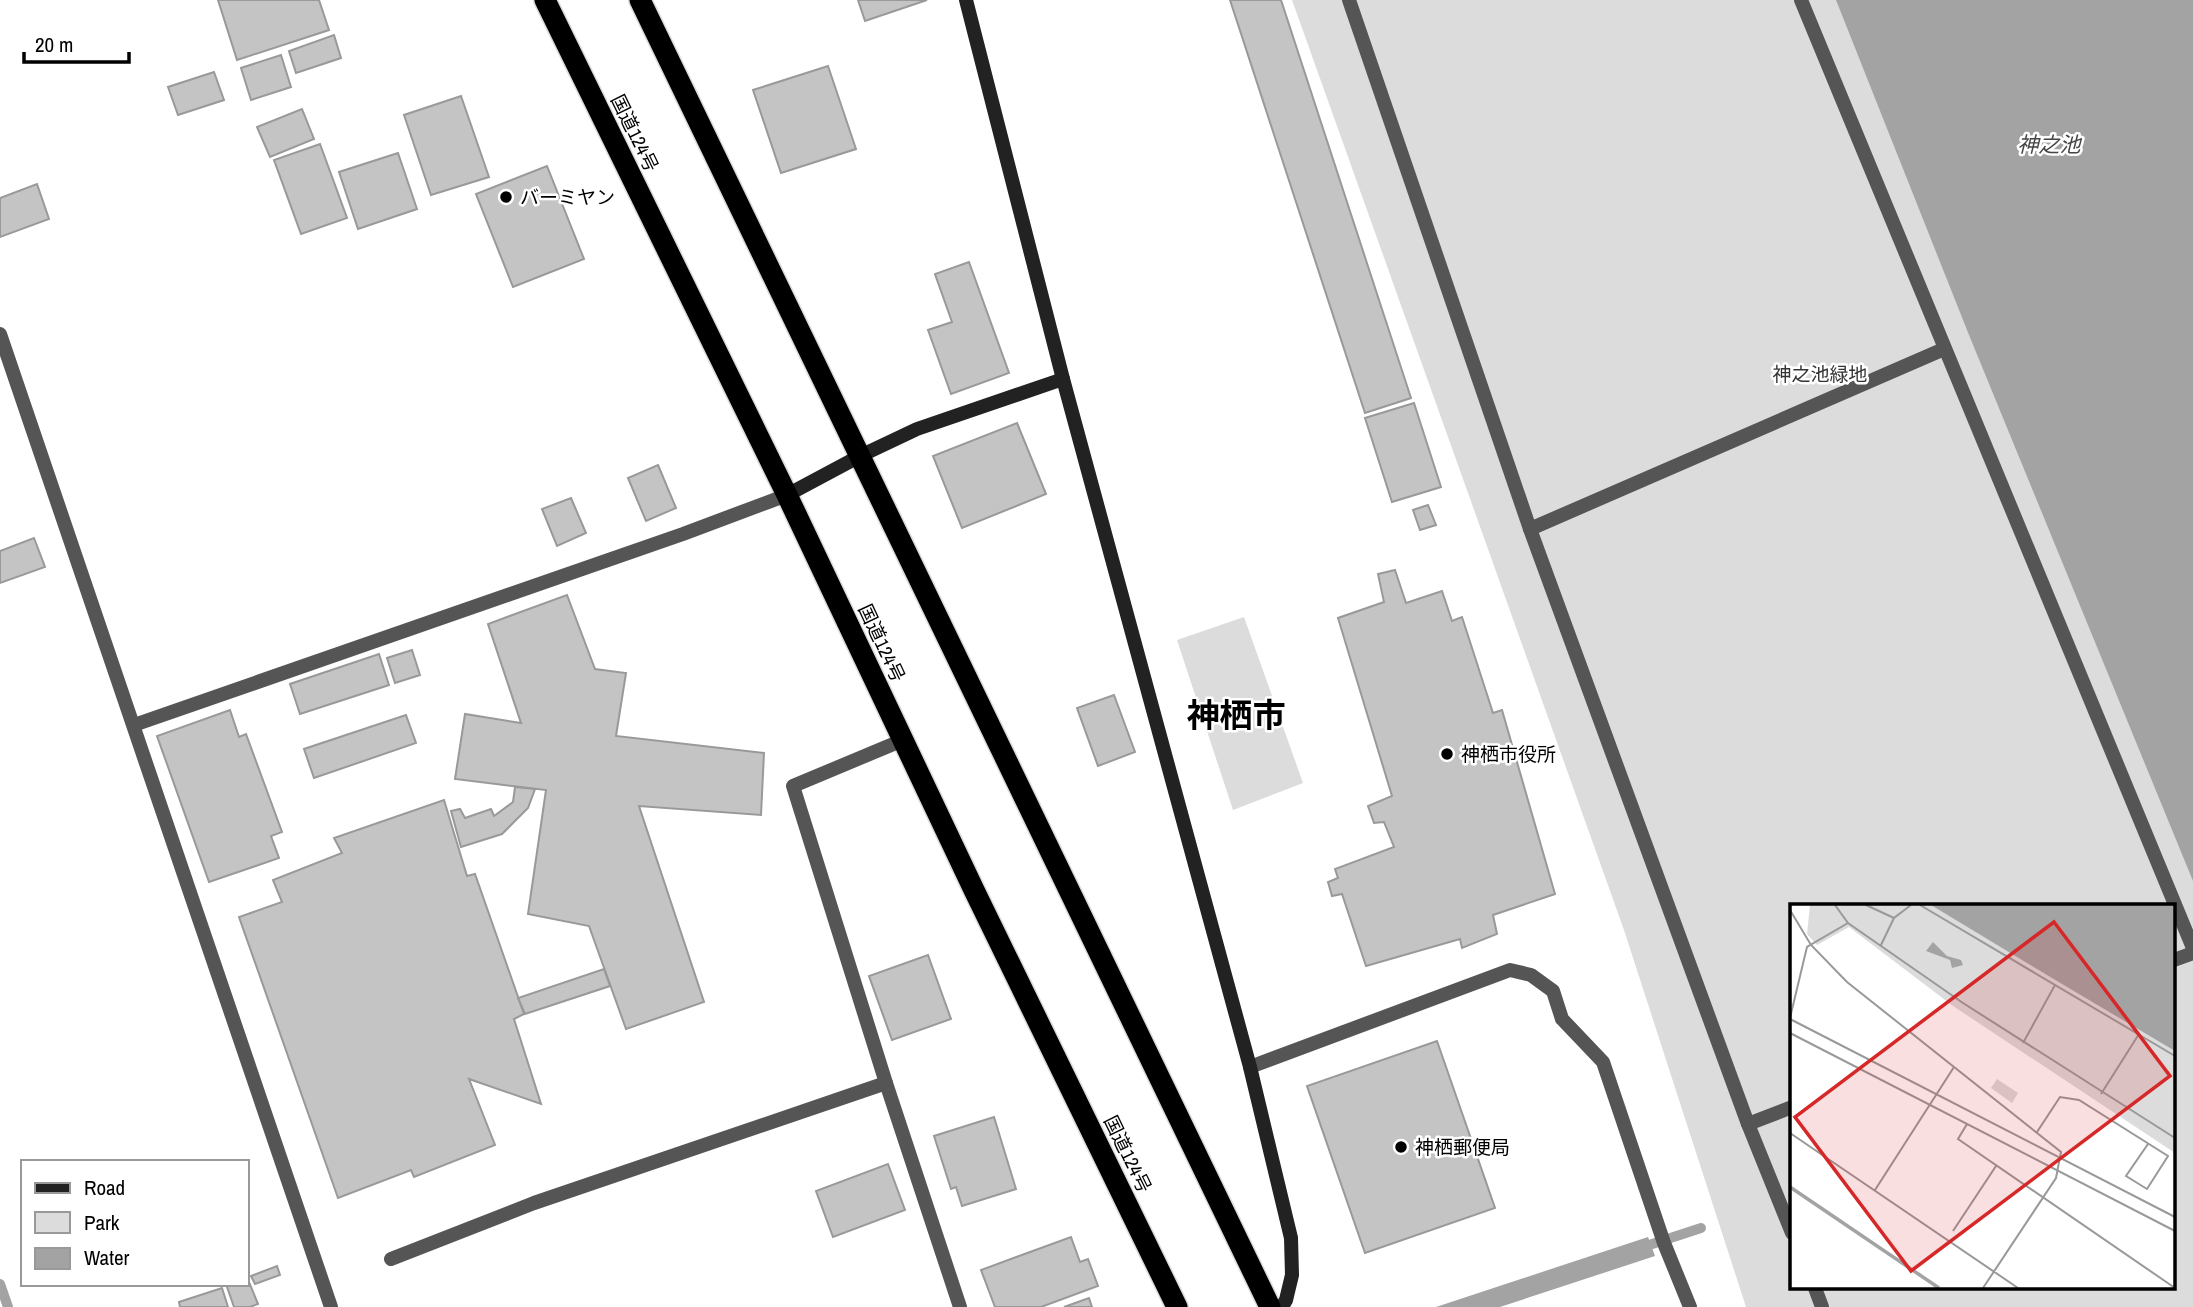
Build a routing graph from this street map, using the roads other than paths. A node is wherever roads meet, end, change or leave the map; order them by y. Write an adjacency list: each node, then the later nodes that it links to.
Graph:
1 (545, 0): 10 (highway, 国道124号)
2 (640, 0): 9 (highway)
3 (966, 0): 8 (street)
4 (1349, 0): 11 (street)
5 (1801, 0): 7 (street)
6 (0, 334): 12 (street)
7 (1944, 349): 11 (street); 14 (street)
8 (1063, 379): 9 (street); 18 (street)
9 (860, 456): 10 (street); 28 (highway)
10 (787, 495): 12 (street); 13 (highway, 国道124号)
11 (1530, 529): 21 (street)
12 (134, 725): 25 (street)
13 (903, 740): 19 (street); 27 (highway, 国道124号)
14 (2174, 904)
15 (2176, 909): 16 (street)
16 (2193, 950): 17 (street)
17 (2176, 959)
18 (1250, 1068): 29 (street); 30 (street)
19 (886, 1083): 23 (street); 26 (street)
20 (1790, 1108): 21 (street)
21 (1748, 1124): 22 (street)
22 (1790, 1228)
23 (391, 1259)
24 (1816, 1290): 31 (street)
25 (331, 1307)
26 (960, 1307)
27 (1177, 1307)
28 (1270, 1307)
29 (1282, 1307)
30 (1689, 1307)
31 (1822, 1307)

